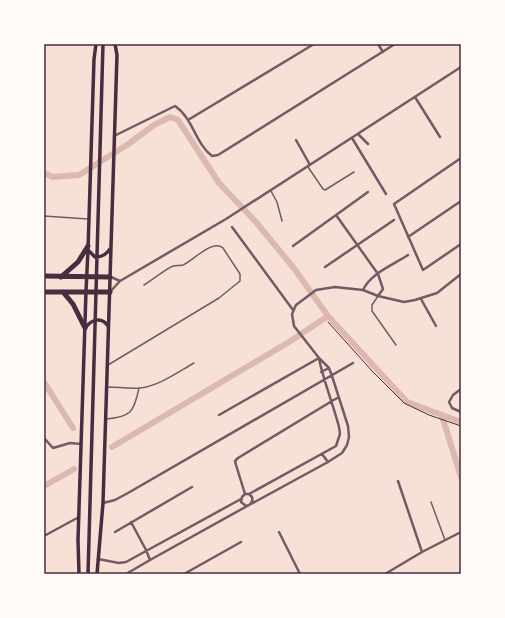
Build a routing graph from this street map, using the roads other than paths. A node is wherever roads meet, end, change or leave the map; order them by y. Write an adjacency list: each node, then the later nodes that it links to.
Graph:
1 (96, 44): 26 (main road)
2 (104, 44): 99 (main road)
3 (115, 44): 12 (main road)
4 (314, 44): 10 (street)
5 (378, 44): 7 (street)
6 (395, 44): 7 (street)
7 (383, 52): 10 (street)
8 (461, 67): 9 (street)
9 (415, 97): 11 (street); 13 (street)
10 (188, 120): 12 (street)
11 (358, 134): 14 (street); 16 (street)
12 (114, 136): 35 (main road)
13 (440, 137)
14 (352, 138): 18 (street); 22 (street)
15 (296, 140): 18 (street)
16 (368, 144)
17 (461, 158): 30 (street)
18 (309, 166): 19 (lane); 20 (street)
19 (354, 172)
20 (271, 190): 28 (lane); 44 (street)
21 (368, 192): 24 (street)
22 (386, 194)
23 (461, 201): 30 (street)
24 (336, 215): 32 (street); 33 (street)
25 (44, 216): 26 (lane)
26 (88, 219): 34 (main road)
27 (394, 220): 32 (street)
28 (282, 221)
29 (232, 227): 53 (street)
30 (408, 237): 31 (street)
31 (461, 244)
32 (357, 245): 37 (street); 38 (street)
33 (293, 246)
34 (88, 248): 35 (main road); 41 (highway); 42 (main road)
35 (111, 248): 43 (main road)
36 (408, 255): 38 (street)
37 (325, 267)
38 (378, 274): 46 (street); 51 (street)
39 (461, 274): 52 (street)
40 (44, 276): 41 (highway)
41 (61, 277): 42 (highway)
42 (87, 277): 43 (highway); 47 (main road)
43 (110, 277): 44 (street); 50 (main road)
44 (120, 281): 50 (street)
45 (144, 285): 61 (lane)
46 (364, 290): 51 (street); 53 (street)
47 (86, 291): 49 (highway); 50 (highway); 56 (main road)
48 (44, 292): 49 (highway)
49 (63, 292): 56 (highway)
50 (110, 292): 54 (main road)
51 (378, 296): 52 (street); 57 (lane)
52 (421, 299): 55 (street)
53 (293, 310): 58 (street)
54 (108, 326): 56 (main road); 61 (main road)
55 (436, 326)
56 (85, 328): 75 (main road)
57 (396, 345)
58 (319, 358): 62 (street); 63 (street); 72 (street)
59 (194, 363): 67 (lane)
60 (353, 364): 64 (street)
61 (107, 366): 66 (main road)
62 (329, 368): 63 (street); 64 (street)
63 (321, 372): 65 (street)
64 (332, 376): 65 (street); 69 (street)
65 (325, 380): 70 (street); 84 (street)
66 (106, 387): 67 (lane); 73 (main road)
67 (139, 388): 73 (lane)
68 (461, 389): 71 (street)
69 (339, 398): 70 (street); 77 (street)
70 (332, 401): 76 (street); 80 (street)
71 (461, 412)
72 (219, 415)
73 (105, 419): 84 (main road)
74 (44, 438): 75 (street)
75 (81, 444): 86 (main road)
76 (322, 454): 77 (street); 81 (street)
77 (328, 462): 85 (street)
78 (398, 481): 95 (street)
79 (192, 487): 87 (street)
80 (245, 494): 81 (street); 82 (street)
81 (249, 494): 85 (street)
82 (241, 499): 85 (street); 94 (street)
83 (431, 502): 92 (lane)
84 (103, 503): 96 (main road)
85 (250, 504): 97 (street)
86 (79, 517): 91 (street); 98 (main road)
87 (131, 522): 88 (street); 94 (street)
88 (115, 532)
89 (279, 532): 103 (street)
90 (461, 532): 92 (street)
91 (44, 536)
92 (445, 540): 95 (street)
93 (240, 542): 102 (street)
94 (146, 550): 96 (street); 97 (street)
95 (422, 552): 104 (street)
96 (98, 559): 100 (main road)
97 (150, 560): 101 (street)
98 (78, 574)
99 (88, 574)
100 (97, 574)
101 (126, 574)
102 (184, 574)
103 (300, 574)
104 (385, 574)

